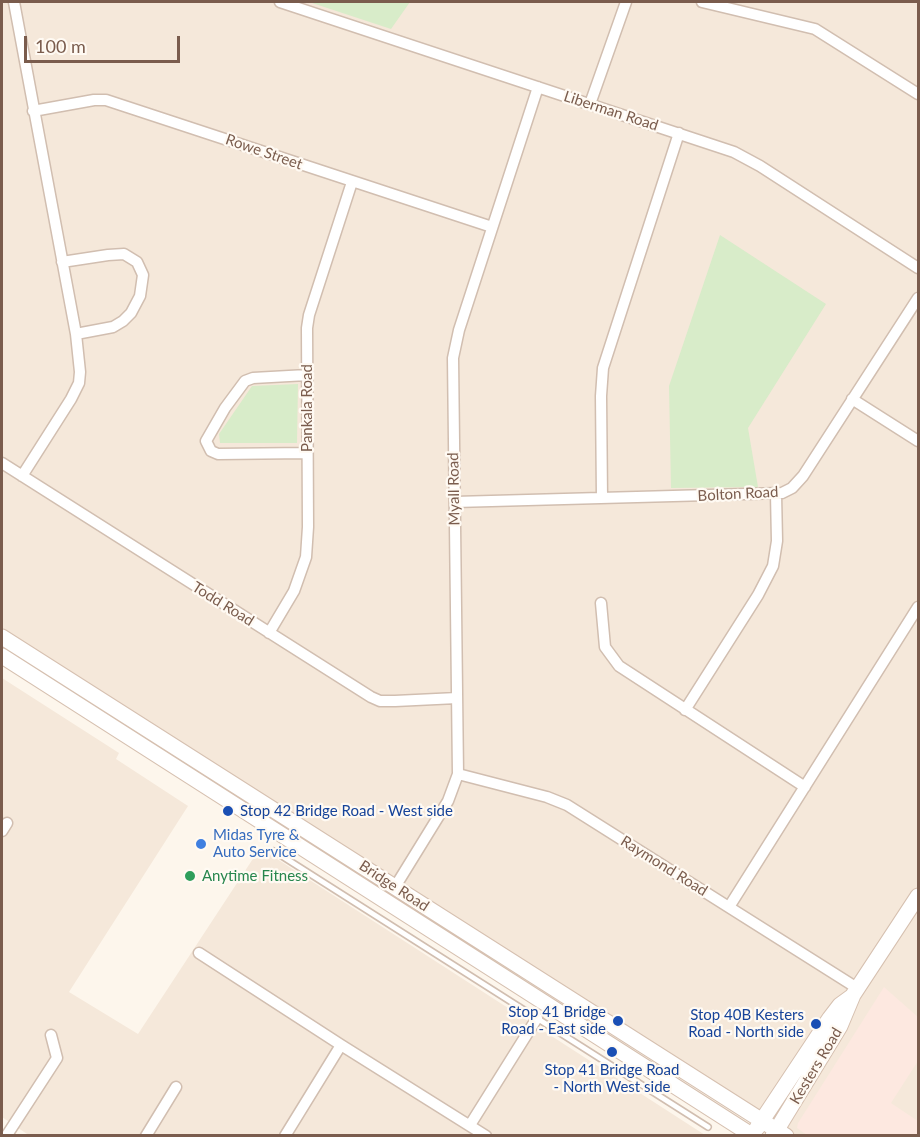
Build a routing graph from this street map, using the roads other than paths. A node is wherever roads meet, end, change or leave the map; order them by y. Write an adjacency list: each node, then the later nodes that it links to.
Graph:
1 (14, 2): 9 (street)
2 (280, 2): 6 (street, Liberman Road)
3 (626, 2): 8 (street)
4 (702, 2): 5 (street)
5 (740, 6): 7 (street)
6 (538, 87): 8 (street, Liberman Road); 12 (street, Myall Road)
7 (918, 94)
8 (590, 104): 10 (street, Liberman Road)
9 (33, 111): 11 (street, Rowe Street); 13 (street)
10 (679, 133): 14 (street, Liberman Road); 24 (street)
11 (352, 182): 12 (street, Rowe Street); 17 (street, Pankala Road)
12 (492, 227): 25 (street, Myall Road)
13 (62, 262): 16 (street); 16 (street)
14 (918, 268)
15 (918, 298): 18 (street, Bolton Road)
16 (76, 334): 22 (street)
17 (306, 375): 20 (street, Pankala Road); 20 (street)
18 (852, 399): 19 (street); 23 (street, Bolton Road)
19 (918, 441)
20 (307, 453): 28 (street, Pankala Road)
21 (2, 463): 22 (street, Todd Road)
22 (22, 476): 28 (street, Todd Road)
23 (776, 495): 24 (street, Bolton Road); 32 (street)
24 (602, 498): 25 (street, Bolton Road)
25 (455, 502): 31 (street, Myall Road)
26 (601, 603): 32 (street)
27 (918, 607): 34 (street)
28 (269, 633): 31 (street, Todd Road)
29 (2, 637): 36 (main road, Bridge Road)
30 (2, 656): 38 (main road, Bridge Road)
31 (457, 698): 33 (street, Myall Road)
32 (685, 710): 34 (street)
33 (458, 774): 36 (street, Myall Road); 39 (street, Raymond Road)
34 (805, 787): 39 (street)
35 (274, 851): 42 (lane)
36 (395, 886): 38 (main road); 47 (main road, Bridge Road)
37 (918, 896): 41 (main road, Kesters Road)
38 (387, 901): 46 (main road, Bridge Road)
39 (729, 907): 41 (street, Raymond Road)
40 (199, 953): 44 (street)
41 (855, 991): 47 (main road, Kesters Road); 51 (main road, Kesters Road)
42 (537, 1018): 48 (street); 49 (lane)
43 (51, 1035): 52 (street)
44 (341, 1046): 48 (street); 55 (street)
45 (176, 1087): 54 (street)
46 (729, 1120): 53 (main road, Bridge Road); 57 (main road)
47 (762, 1121): 51 (main road, Bridge Road); 53 (main road, Kesters Road)
48 (470, 1125): 56 (street)
49 (708, 1127)
50 (2, 1132): 52 (street)
51 (779, 1134)
52 (7, 1135)
53 (753, 1135)
54 (146, 1136)
55 (285, 1136)
56 (486, 1136)
57 (734, 1136)

